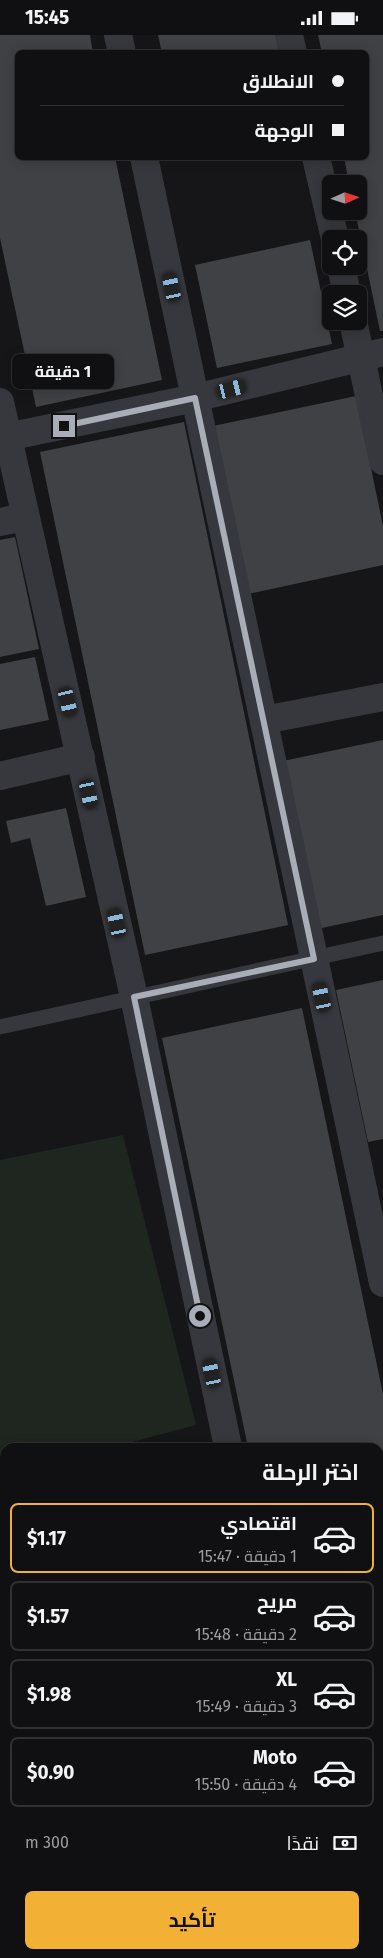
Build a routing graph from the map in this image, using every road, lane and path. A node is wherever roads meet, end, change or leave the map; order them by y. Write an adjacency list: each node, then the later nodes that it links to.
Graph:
1 (118, 35): 3 (street)
2 (289, 35): 4 (street)
3 (121, 50)
4 (292, 50)
5 (145, 160): 10 (street)
6 (317, 160): 7 (street)
7 (332, 230)
8 (358, 330): 9 (street)
9 (372, 354): 10 (street); 13 (street)
10 (195, 398): 12 (street); 16 (street)
11 (0, 402): 12 (street)
12 (8, 437): 14 (street)
13 (383, 461)
14 (12, 519): 17 (street)
15 (383, 697): 16 (street)
16 (264, 720): 20 (street)
17 (81, 757): 18 (street); 21 (street)
18 (0, 776)
19 (383, 943): 20 (lane)
20 (314, 959): 21 (lane); 23 (street)
21 (134, 997): 22 (lane); 24 (street)
22 (0, 1027)
23 (383, 1283)
24 (227, 1443)

